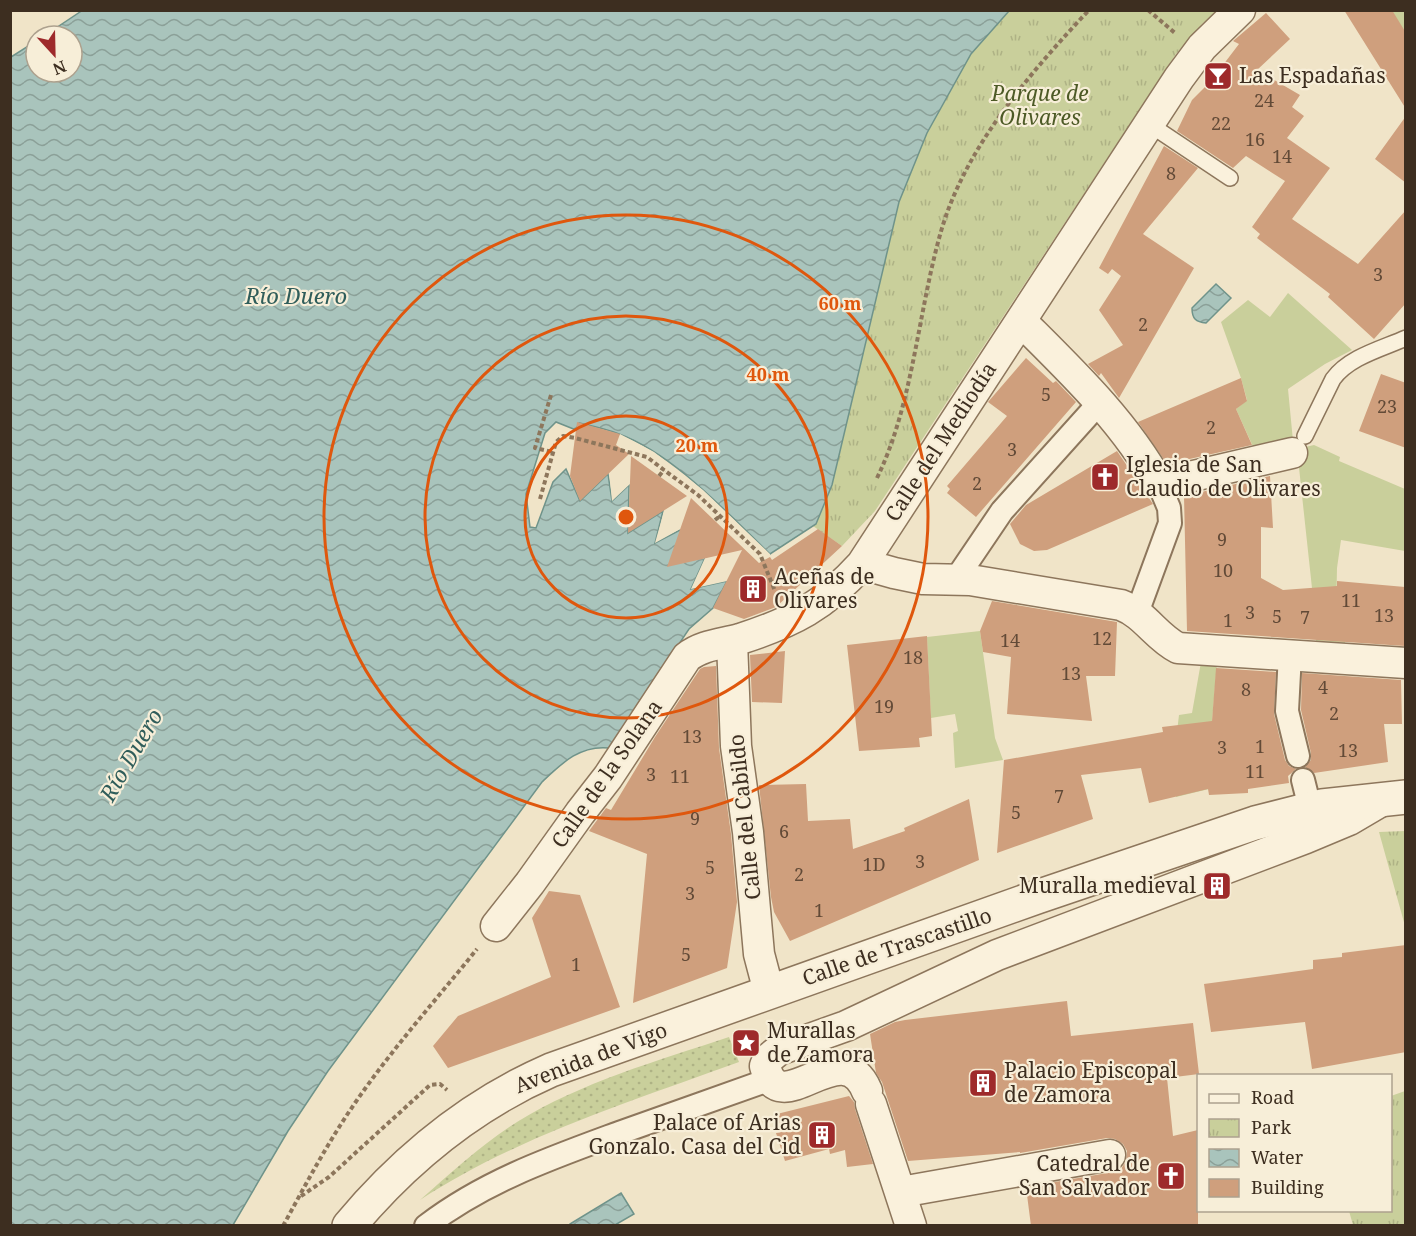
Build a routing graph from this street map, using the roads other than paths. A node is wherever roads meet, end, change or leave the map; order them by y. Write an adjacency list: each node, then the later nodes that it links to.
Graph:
1 (1240, 10): 2 (street, Calle del Mediodía)
2 (1149, 124): 3 (lane); 4 (street, Calle del Mediodía)
3 (1230, 178)
4 (1021, 321): 6 (street); 9 (street, Calle del Mediodía)
5 (1406, 338): 7 (lane)
6 (1100, 402): 8 (street); 10 (street)
7 (1298, 445): 8 (street)
8 (1159, 484): 11 (street)
9 (862, 564): 10 (street); 12 (street, Calle del Mediodía)
10 (957, 579): 11 (street)
11 (1137, 613): 13 (street)
12 (732, 641): 17 (street, Calle de la Solana); 18 (street, Calle del Cabildo)
13 (1290, 654): 14 (street); 15 (street)
14 (1406, 663)
15 (1298, 756)
16 (1396, 797): 18 (street, Calle de Trascastillo); 19 (street)
17 (495, 926)
18 (769, 992): 22 (street, Avenida de Vigo)
19 (771, 1079): 21 (street); 23 (street)
20 (1110, 1155): 21 (street)
21 (901, 1192): 24 (street)
22 (350, 1226)
23 (426, 1226)
24 (911, 1226)

